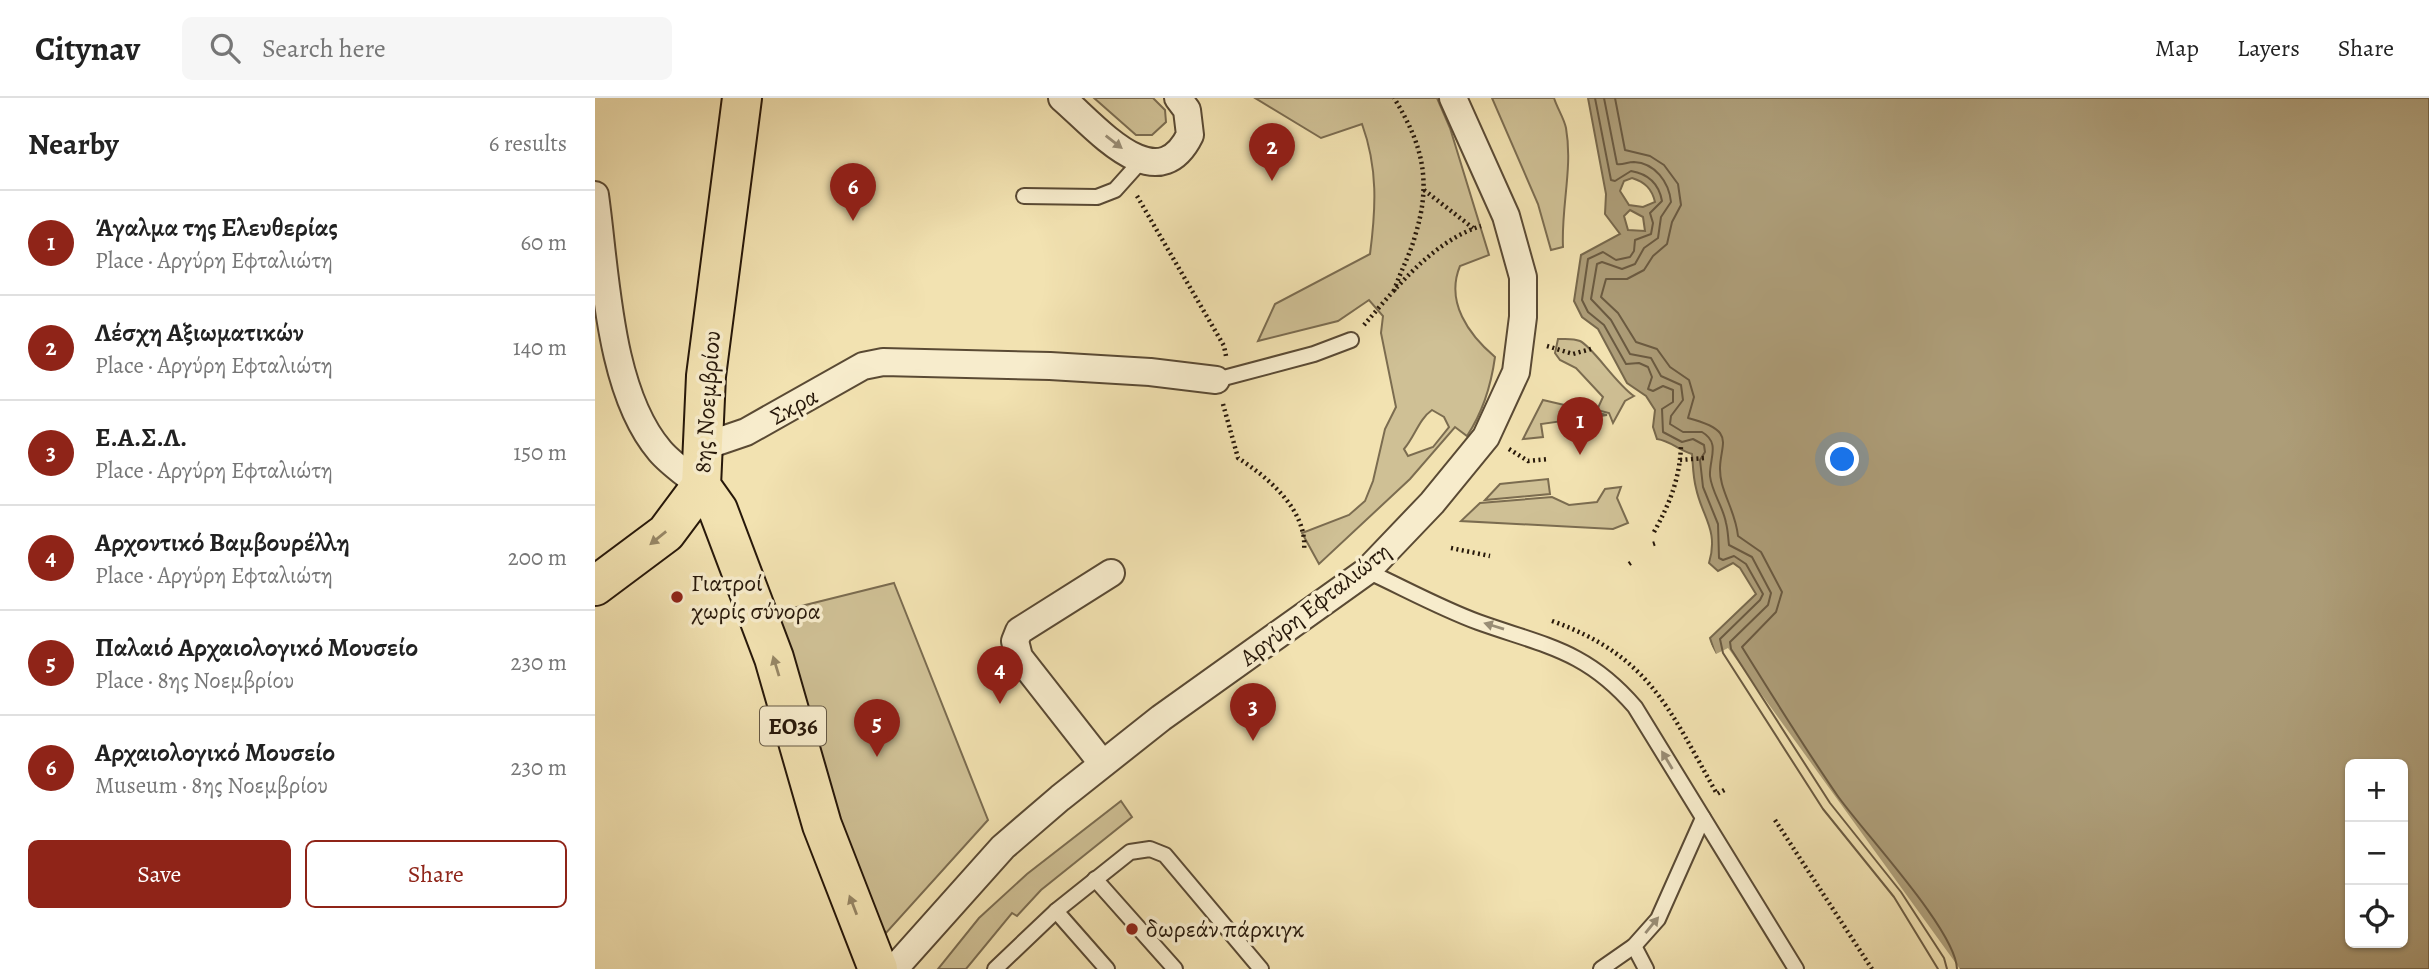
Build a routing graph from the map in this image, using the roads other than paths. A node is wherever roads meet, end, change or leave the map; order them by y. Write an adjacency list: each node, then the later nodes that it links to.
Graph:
1 (742, 98): 10 (main road, 8ης Νοεμβρίου)
2 (1062, 98): 5 (street, one-way to 5)
3 (1178, 98): 5 (street)
4 (1453, 98): 12 (street, Αργύρη Εφταλιώτη)
5 (1134, 170): 7 (lane)
6 (595, 195): 11 (street)
7 (1024, 197)
8 (1351, 341): 9 (lane)
9 (1216, 380): 10 (street, Σκρα)
10 (702, 447): 11 (main road, 8ης Νοεμβρίου)
11 (701, 486): 14 (main road, one-way to 14); 20 (main road, 8ης Νοεμβρίου / ΕΟ36, one-way to 11)
12 (1367, 570): 15 (street, Αργύρη Εφταλιώτη); 16 (lane, one-way to 12)
13 (1111, 573): 15 (street)
14 (595, 586)
15 (1102, 763): 21 (street, Αργύρη Εφταλιώτη)
16 (1703, 818): 19 (lane, one-way to 16); 28 (lane)
17 (1095, 879): 18 (lane); 24 (lane); 25 (lane)
18 (1056, 911): 22 (lane); 23 (lane)
19 (1634, 946): 26 (lane); 27 (lane)
20 (878, 969)
21 (894, 969)
22 (995, 969)
23 (1107, 969)
24 (1175, 969)
25 (1261, 969)
26 (1601, 969)
27 (1646, 969)
28 (1796, 969)

